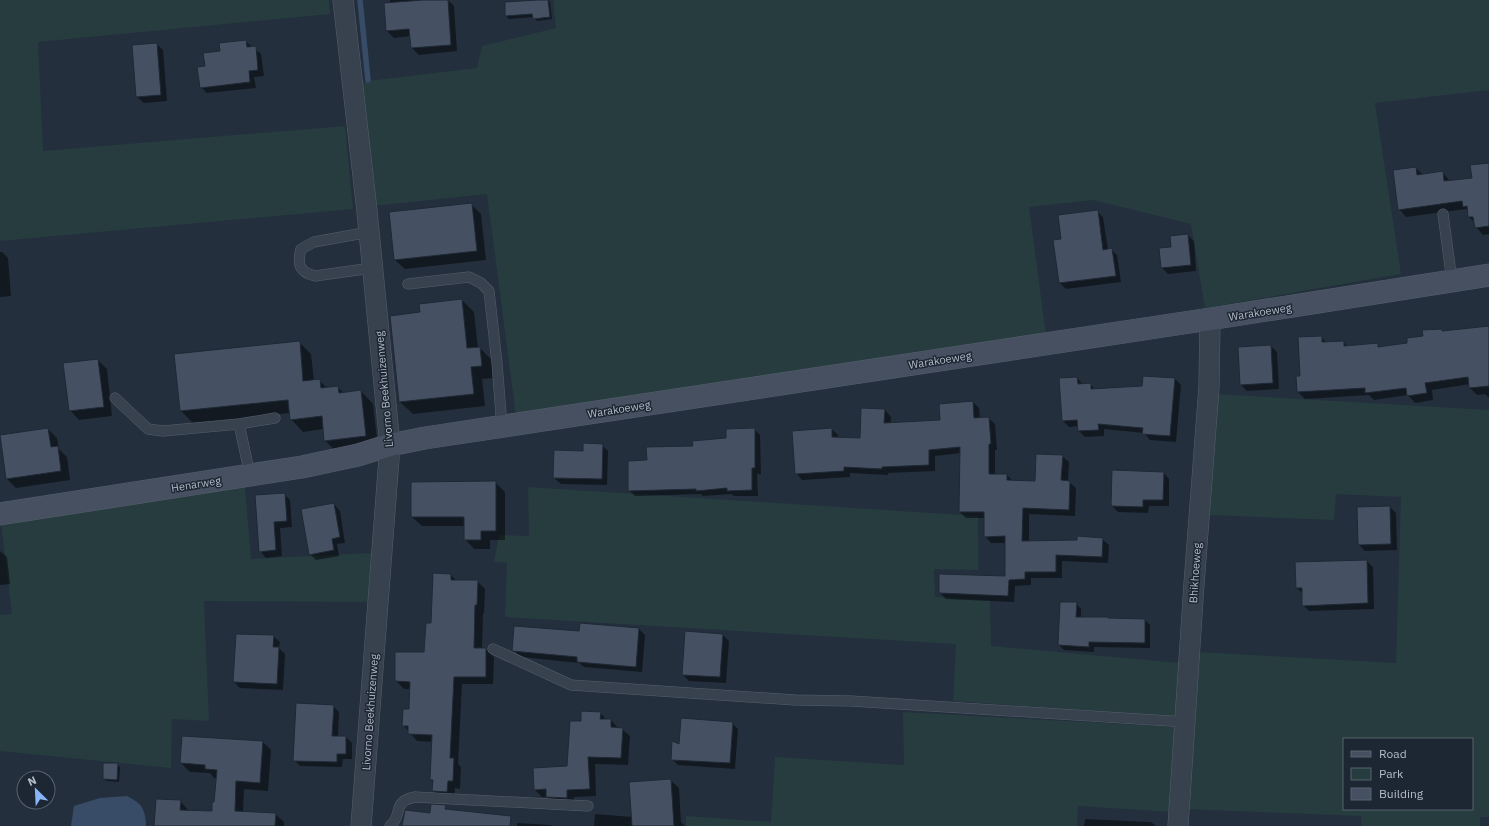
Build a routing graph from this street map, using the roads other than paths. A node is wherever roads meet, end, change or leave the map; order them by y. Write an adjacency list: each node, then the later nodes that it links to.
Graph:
1 (343, 0): 3 (street, Livorno Beekhuizenweg)
2 (1443, 214): 6 (lane)
3 (369, 232): 4 (street, Livorno Beekhuizenweg); 4 (lane)
4 (372, 268): 13 (street, Livorno Beekhuizenweg)
5 (1489, 275): 6 (street, Warakoeweg)
6 (1452, 281): 8 (street, Warakoeweg)
7 (408, 284): 12 (lane)
8 (1210, 319): 12 (street, Warakoeweg); 17 (street, Bhikhoeweg)
9 (115, 398): 11 (lane)
10 (275, 418): 11 (lane)
11 (239, 424): 14 (lane)
12 (502, 427): 13 (street, Warakoeweg)
13 (390, 445): 14 (street, Henarweg); 19 (street, Livorno Beekhuizenweg)
14 (250, 475): 15 (street, Henarweg)
15 (0, 514)
16 (493, 649): 17 (lane)
17 (1186, 722): 21 (street, Bhikhoeweg)
18 (588, 806): 20 (lane)
19 (362, 826)
20 (390, 826)
21 (1178, 826)

